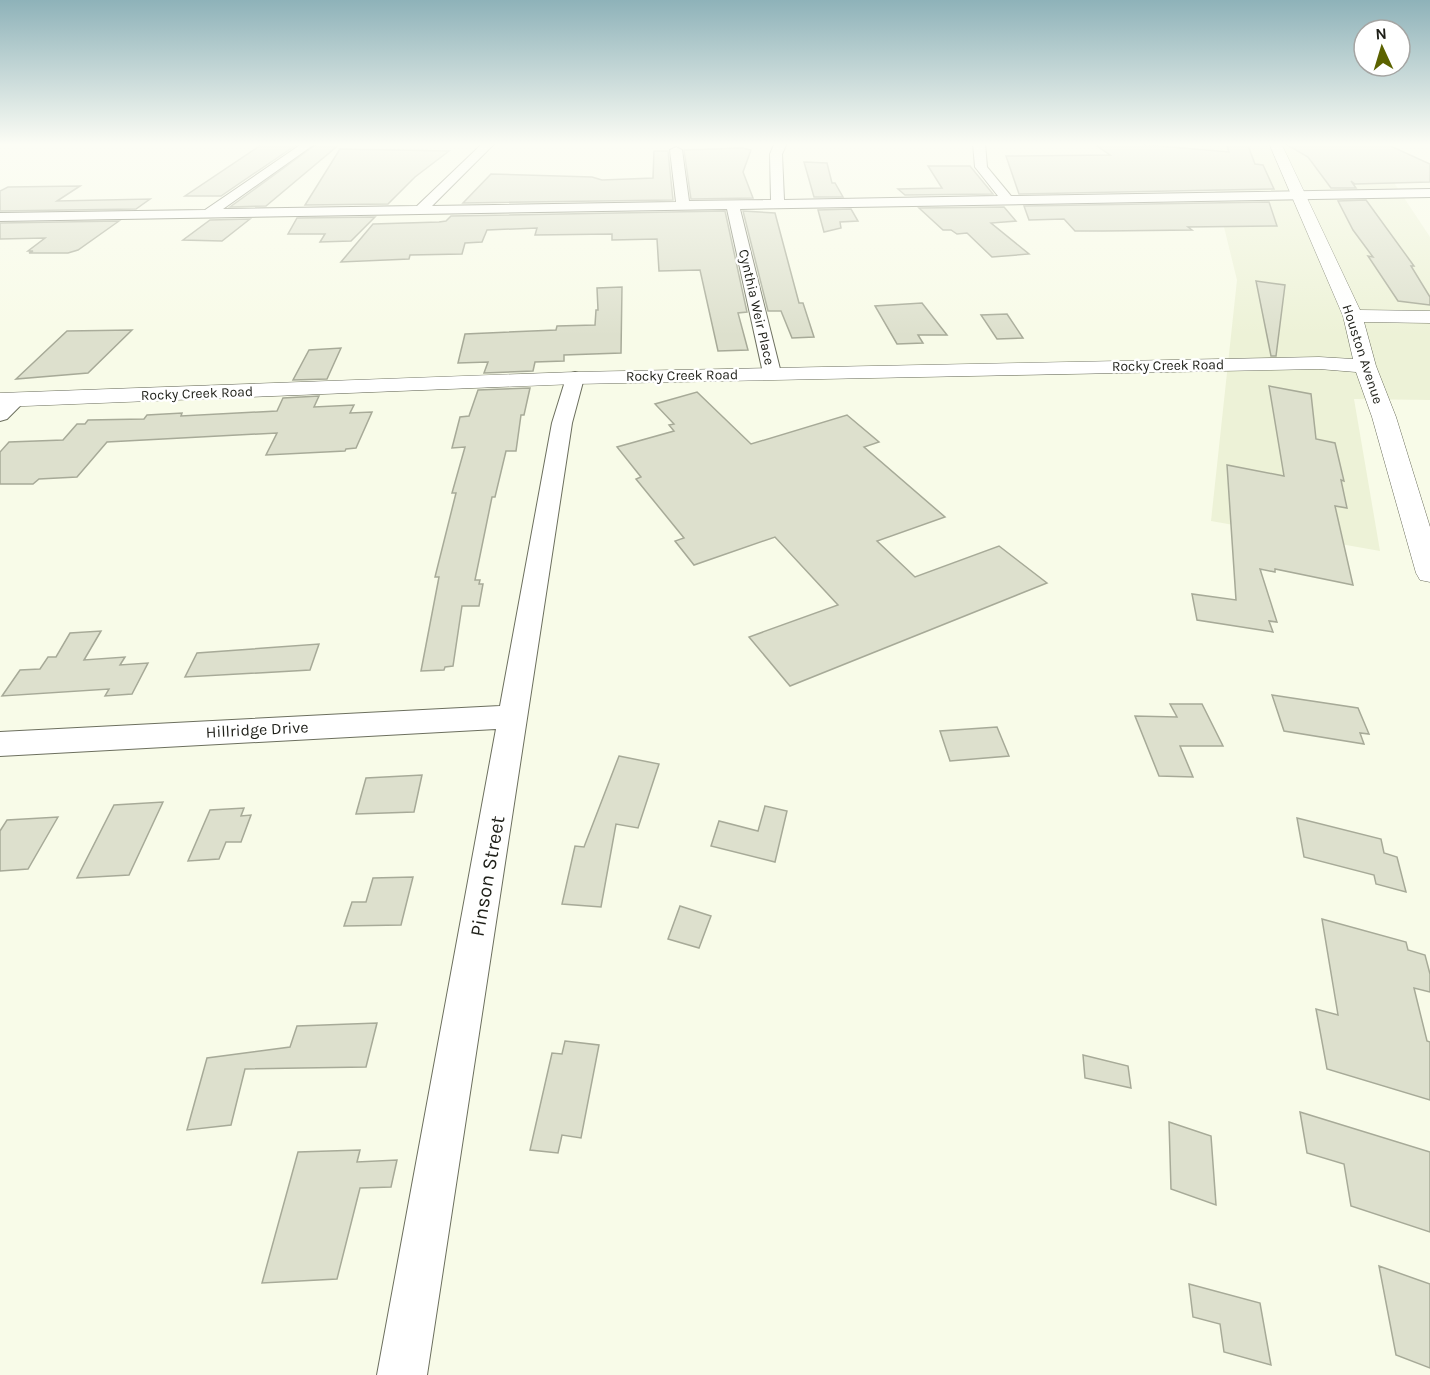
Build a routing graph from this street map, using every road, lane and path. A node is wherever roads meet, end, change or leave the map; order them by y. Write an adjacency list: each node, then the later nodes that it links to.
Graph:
1 (217, 207): 7 (street)
2 (423, 207): 6 (street)
3 (621, 207): 6 (street)
4 (734, 207): 12 (street, Cynthia Weir Place)
5 (1305, 207): 9 (street, Houston Avenue)
6 (419, 211): 7 (street)
7 (207, 214): 8 (street)
8 (0, 217)
9 (1353, 316): 10 (street); 11 (street, Houston Avenue)
10 (1430, 317)
11 (1365, 366): 12 (street, Rocky Creek Road); 16 (street, Houston Avenue)
12 (772, 373): 13 (street, Rocky Creek Road)
13 (575, 378): 14 (street, Rocky Creek Road); 18 (street, Pinson Street)
14 (8, 400): 15 (street)
15 (0, 415)
16 (1426, 545): 17 (street, Houston Avenue)
17 (1430, 573)
18 (514, 717): 19 (street, Hillridge Drive); 20 (street, Pinson Street)
19 (0, 744)
20 (402, 1375)

